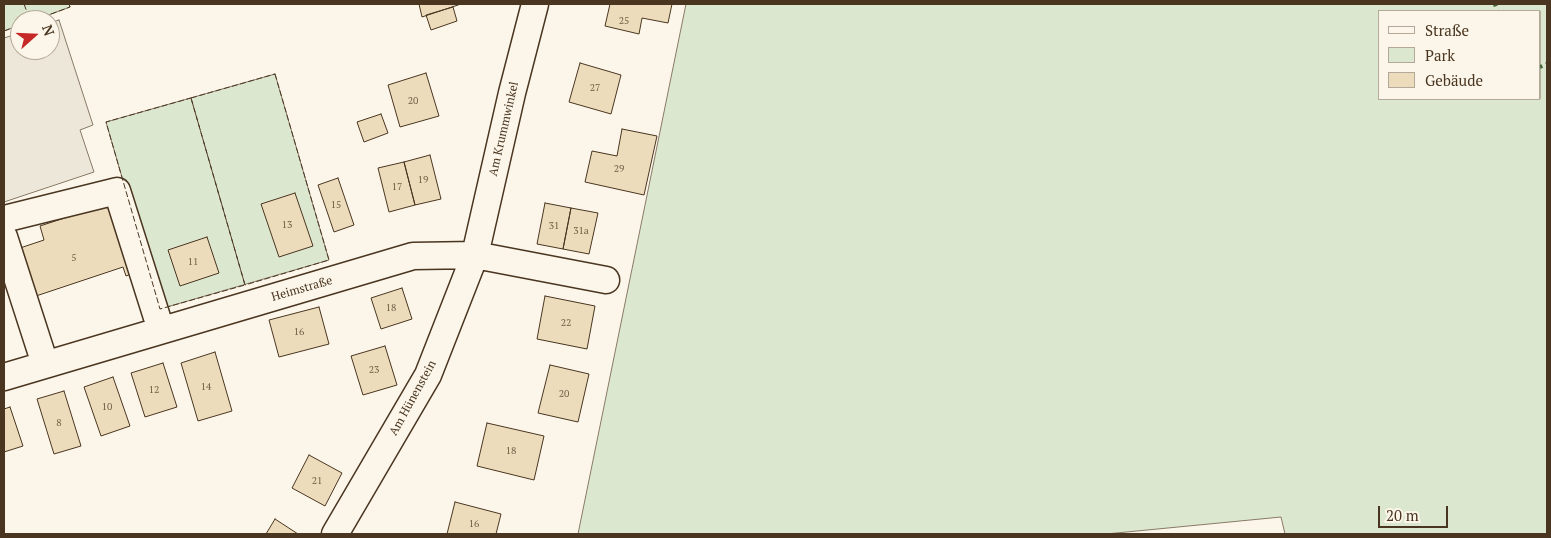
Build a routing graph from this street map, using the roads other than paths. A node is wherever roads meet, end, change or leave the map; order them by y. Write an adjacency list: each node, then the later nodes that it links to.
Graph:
1 (535, 4): 4 (street, Am Krummwinkel)
2 (4, 219): 6 (street)
3 (4, 237): 7 (street)
4 (475, 255): 5 (street, Heimstraße); 6 (street, Heimstraße); 9 (street, Am Hünenstein)
5 (606, 280)
6 (161, 330): 7 (street, Heimstraße)
7 (45, 364): 8 (street, Heimstraße)
8 (4, 377)
9 (334, 534)

